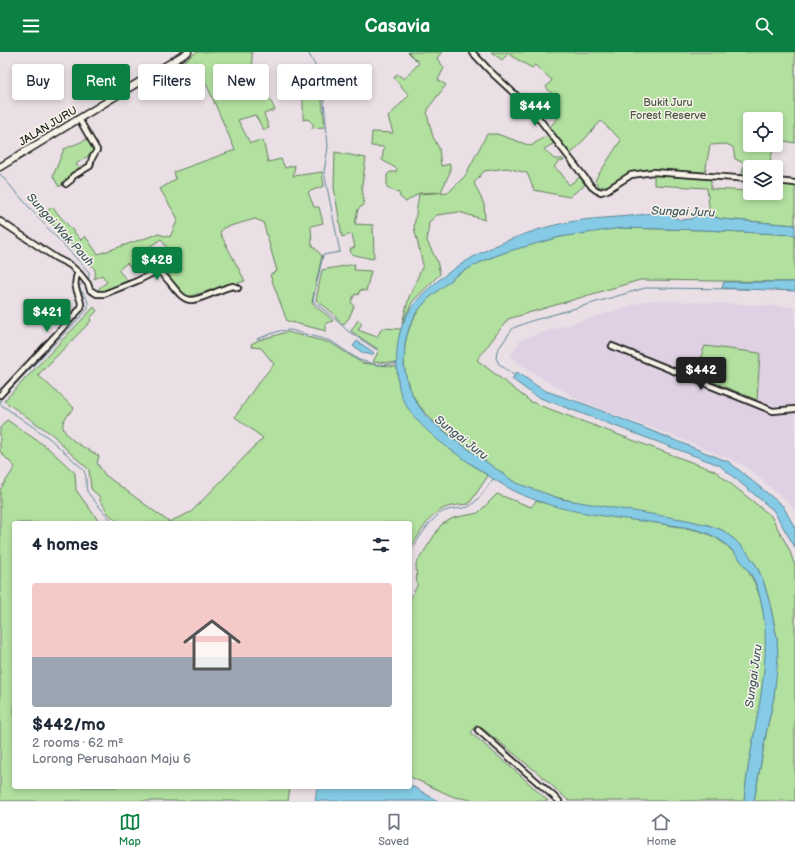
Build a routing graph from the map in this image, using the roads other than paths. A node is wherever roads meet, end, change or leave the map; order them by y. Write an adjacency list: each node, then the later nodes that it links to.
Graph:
1 (188, 52): 3 (street, JALAN JURU)
2 (472, 52): 5 (street)
3 (79, 119): 4 (street, JALAN JURU); 8 (street)
4 (1, 166)
5 (743, 178)
6 (783, 182): 7 (street)
7 (795, 183)
8 (66, 184)
9 (0, 221): 10 (street)
10 (78, 272): 11 (street); 12 (street)
11 (76, 280): 12 (street); 15 (street)
12 (85, 280): 13 (street)
13 (238, 288)
14 (612, 346): 16 (street)
15 (0, 395)
16 (795, 409)
17 (478, 730): 18 (street)
18 (559, 801)

